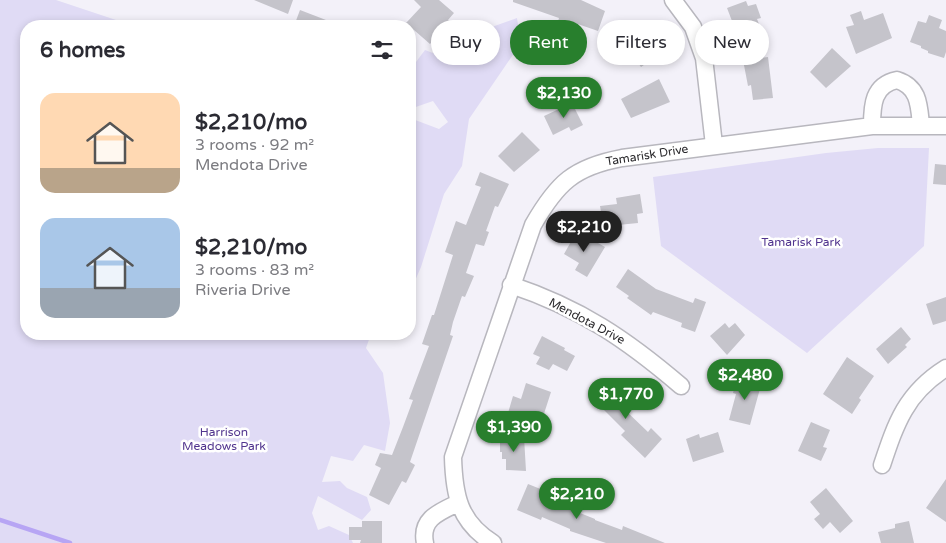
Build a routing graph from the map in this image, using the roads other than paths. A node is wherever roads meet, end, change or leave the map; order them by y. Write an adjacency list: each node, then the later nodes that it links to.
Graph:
1 (672, 0): 5 (street)
2 (921, 125): 3 (street, Tamarisk Drive); 3 (street); 4 (street, Tamarisk Drive)
3 (872, 126): 5 (street, Tamarisk Drive)
4 (946, 126)
5 (714, 145): 6 (street, Tamarisk Drive)
6 (511, 285): 8 (street, Mendota Drive); 10 (street, Tamarisk Drive)
7 (946, 368): 9 (street)
8 (680, 386)
9 (882, 465)
10 (458, 503): 11 (street, Tamarisk Drive); 12 (street)
11 (482, 540)
12 (425, 543)

